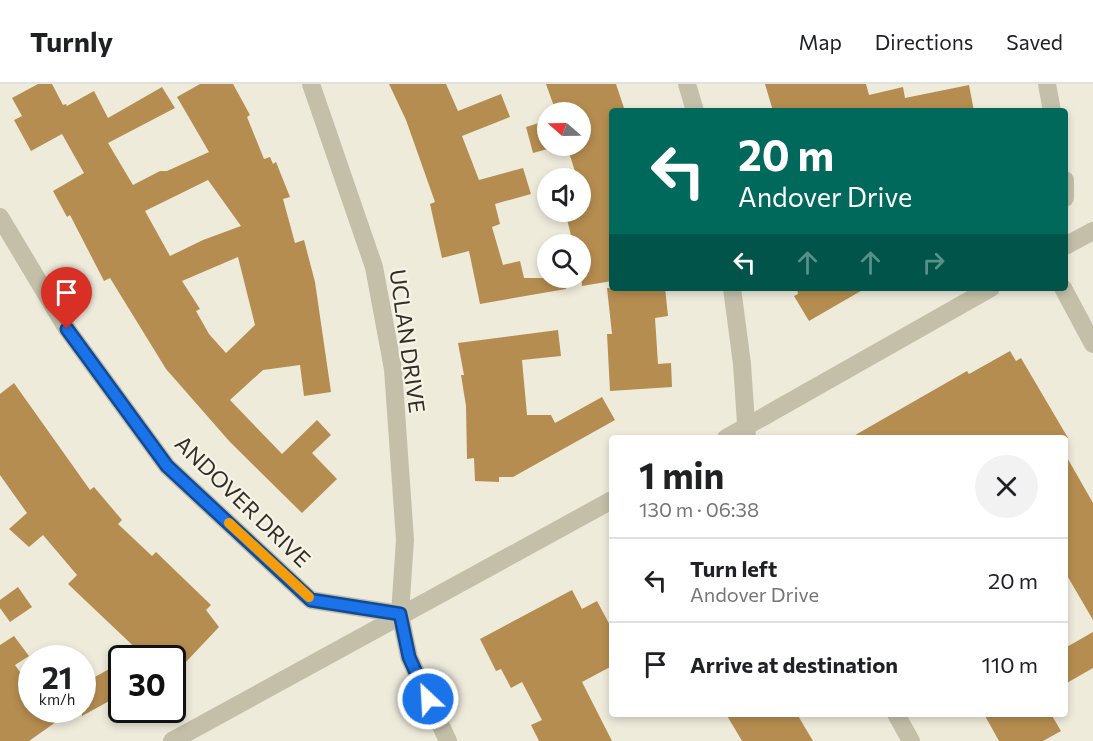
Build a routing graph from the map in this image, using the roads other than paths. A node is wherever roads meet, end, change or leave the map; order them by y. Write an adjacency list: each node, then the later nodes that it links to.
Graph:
1 (311, 84): 15 (street, UCLAN DRIVE)
2 (687, 84): 4 (street)
3 (1047, 84): 5 (street)
4 (693, 108)
5 (1051, 108)
6 (0, 218): 15 (street, ANDOVER DRIVE)
7 (1093, 231): 8 (street)
8 (1068, 244)
9 (732, 291): 13 (street)
10 (986, 291): 13 (street)
11 (1065, 291): 12 (street)
12 (1093, 344)
13 (746, 433)
14 (609, 502): 15 (street)
15 (400, 614): 17 (street); 18 (street)
16 (898, 717): 19 (street)
17 (172, 741)
18 (448, 741)
19 (911, 741)

